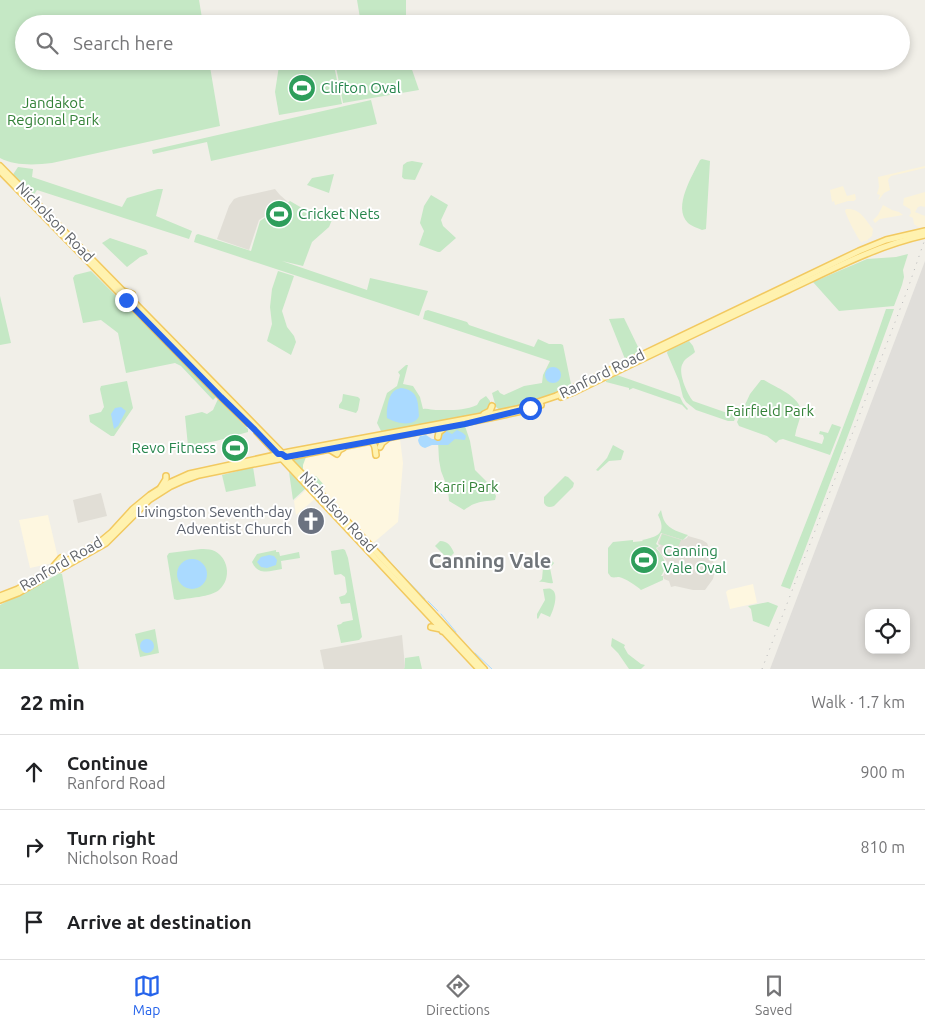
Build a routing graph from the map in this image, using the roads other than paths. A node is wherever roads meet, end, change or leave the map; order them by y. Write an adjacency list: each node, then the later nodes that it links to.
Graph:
1 (0, 166): 4 (main road, Nicholson Road)
2 (0, 172): 20 (main road, Nicholson Road)
3 (925, 234): 5 (main road, Ranford Road); 13 (main road, Ranford Road)
4 (121, 290): 6 (main road); 10 (main road, Nicholson Road)
5 (780, 293): 7 (main road, Ranford Road); 7 (main road)
6 (132, 294)
7 (763, 301): 8 (main road, Ranford Road)
8 (672, 344): 9 (main road); 16 (main road, Ranford Road)
9 (665, 354)
10 (222, 392): 11 (main road); 23 (main road, Nicholson Road)
11 (232, 395)
12 (492, 406): 13 (main road)
13 (482, 416): 14 (main road, Ranford Road)
14 (438, 424): 16 (main road); 18 (main road, Ranford Road)
15 (374, 430): 18 (main road)
16 (433, 432): 17 (main road, Ranford Road)
17 (392, 436): 18 (main road, Ranford Road); 19 (main road)
18 (368, 440): 21 (main road, Ranford Road); 22 (main road); 23 (main road, Ranford Road)
19 (380, 446)
20 (272, 448): 23 (main road, Nicholson Road); 24 (main road)
21 (316, 452): 23 (main road, Ranford Road); 25 (main road)
22 (376, 455)
23 (282, 456): 24 (main road, Ranford Road); 25 (main road, Nicholson Road); 26 (main road, Ranford Road); 41 (main road, Nicholson Road)
24 (253, 460): 29 (main road, Ranford Road)
25 (292, 463): 30 (main road, Nicholson Road)
26 (230, 468): 27 (main road); 35 (main road, Ranford Road)
27 (220, 475)
28 (166, 476): 29 (main road)
29 (161, 487): 36 (main road, Ranford Road)
30 (336, 510): 31 (main road); 32 (main road, Nicholson Road)
31 (346, 513)
32 (366, 541): 33 (main road); 43 (main road, Nicholson Road)
33 (375, 545)
34 (61, 558): 36 (main road)
35 (75, 560): 37 (main road); 39 (main road, Ranford Road)
36 (49, 571): 38 (main road, Ranford Road)
37 (67, 572)
38 (0, 596)
39 (0, 600)
40 (431, 628): 41 (main road)
41 (455, 643): 42 (main road, Nicholson Road)
42 (479, 669)
43 (484, 669)

